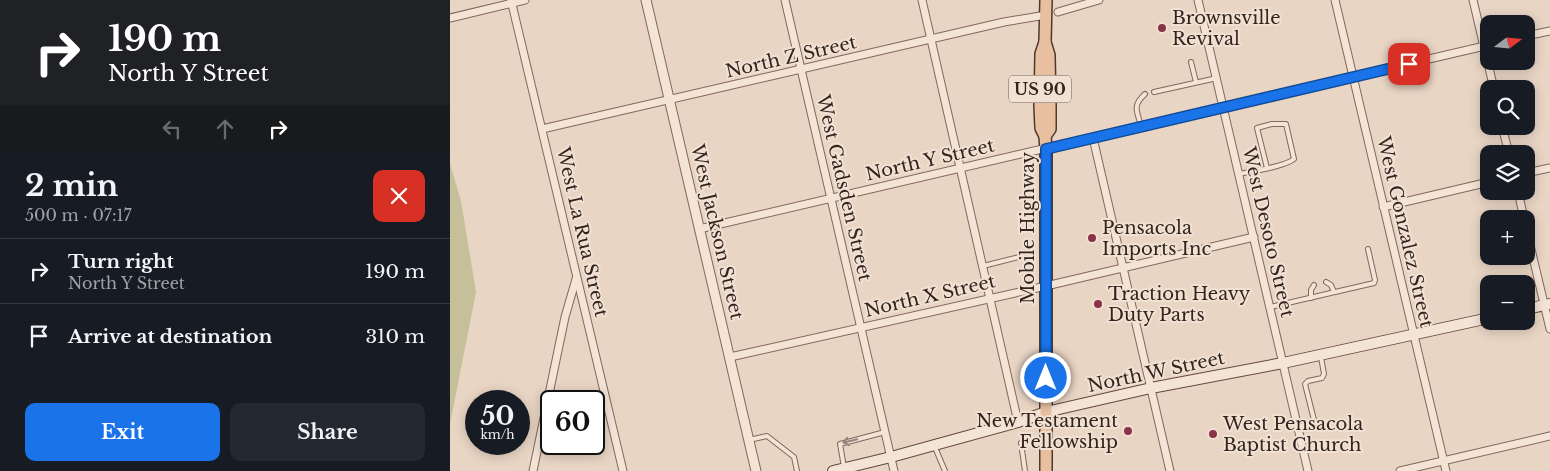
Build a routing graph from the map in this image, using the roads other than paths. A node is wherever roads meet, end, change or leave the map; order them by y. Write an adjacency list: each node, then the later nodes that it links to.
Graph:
1 (525, 0): 10 (street)
2 (646, 0): 26 (street, West Jackson Street)
3 (785, 0): 20 (street, West Gadsden Street)
4 (922, 0): 17 (street)
5 (1046, 0): 12 (main road, Mobile Highway / US 90)
6 (1099, 0): 11 (street)
7 (1198, 0): 22 (street, West Desoto Street)
8 (1335, 0): 21 (street, West Gonzalez Street)
9 (1473, 0): 14 (street)
10 (511, 2): 13 (street); 29 (street, West La Rua Street)
11 (1058, 12)
12 (1046, 15): 17 (street, North Z Street); 31 (main road, Mobile Highway / US 90)
13 (450, 18)
14 (1480, 25)
15 (1550, 31): 16 (street)
16 (1535, 34)
17 (931, 39): 20 (street, North Z Street); 32 (street)
18 (1480, 47): 21 (street, North Y Street)
19 (1191, 62): 23 (lane)
20 (801, 70): 26 (street, North Z Street); 38 (street, West Gadsden Street)
21 (1353, 77): 27 (street, North Y Street); 39 (street, West Gonzalez Street)
22 (1217, 78): 23 (lane); 27 (street, West Desoto Street)
23 (1196, 82): 24 (lane)
24 (1154, 92)
25 (1145, 94): 28 (lane)
26 (669, 100): 29 (street, North Z Street); 40 (street, West Jackson Street)
27 (1224, 107): 28 (street, North Y Street); 36 (street, West Desoto Street)
28 (1141, 126): 30 (street, North Y Street)
29 (542, 129): 47 (street, West La Rua Street)
30 (1093, 138): 31 (street, North Y Street); 46 (street)
31 (1046, 149): 32 (street, North Y Street); 50 (main road, Mobile Highway / US 90)
32 (960, 168): 38 (street, North Y Street); 45 (street)
33 (1267, 168): 33 (lane); 36 (lane)
34 (1550, 168): 35 (street)
35 (1535, 171)
36 (1239, 174): 41 (street, West Desoto Street)
37 (1480, 184): 39 (street)
38 (831, 199): 40 (street, North Y Street); 57 (street, West Gadsden Street)
39 (1384, 206): 59 (street, West Gonzalez Street)
40 (699, 229): 61 (street, West Jackson Street)
41 (1254, 237): 46 (street, North X Street); 55 (street, West Desoto Street)
42 (1368, 249): 51 (lane)
43 (1022, 256): 45 (lane)
44 (1535, 261): 54 (street)
45 (983, 266): 52 (street)
46 (1123, 267): 50 (street, North X Street); 63 (street)
47 (576, 278): 76 (street); 77 (street, West La Rua Street)
48 (1326, 282): 51 (lane)
49 (1314, 285): 53 (lane)
50 (1046, 286): 52 (street, North X Street); 64 (main road, Mobile Highway / US 90)
51 (1334, 292): 53 (lane)
52 (990, 298): 57 (street, North X Street); 65 (street)
53 (1311, 298): 55 (lane)
54 (1547, 304): 58 (street)
55 (1270, 307): 62 (street, West Desoto Street)
56 (1480, 320): 59 (main road, North W Street)
57 (860, 328): 61 (street, North X Street); 67 (street, West Gadsden Street)
58 (1550, 329)
59 (1414, 335): 60 (main road, North W Street); 73 (street, West Gonzalez Street)
60 (1320, 355): 62 (main road, North W Street); 66 (lane)
61 (730, 357): 69 (street, West Jackson Street)
62 (1283, 363): 63 (main road, North W Street); 66 (street, West Desoto Street)
63 (1151, 388): 64 (main road, North W Street); 84 (street)
64 (1046, 412): 65 (main road, North W Street); 75 (main road, Mobile Highway / US 90)
65 (1018, 422): 71 (main road, North W Street)
66 (1298, 427): 85 (street, West Desoto Street)
67 (885, 432): 72 (street, West Gadsden Street); 74 (lane, one-way to 74)
68 (1550, 436): 73 (street)
69 (749, 440): 78 (street, West Jackson Street); 79 (lane)
70 (1021, 443): 83 (lane)
71 (934, 446): 72 (main road, North W Street); 82 (lane)
72 (891, 457): 74 (main road, North W Street); 81 (street, West Gadsden Street)
73 (1443, 461): 86 (street); 87 (street, West Gonzalez Street)
74 (844, 468): 80 (main road, North W Street)
75 (1043, 470)
76 (533, 471)
77 (623, 471)
78 (756, 471)
79 (797, 471)
80 (833, 471)
81 (894, 471)
82 (945, 471)
83 (1025, 471)
84 (1170, 471)
85 (1308, 471)
86 (1400, 471)
87 (1446, 471)

